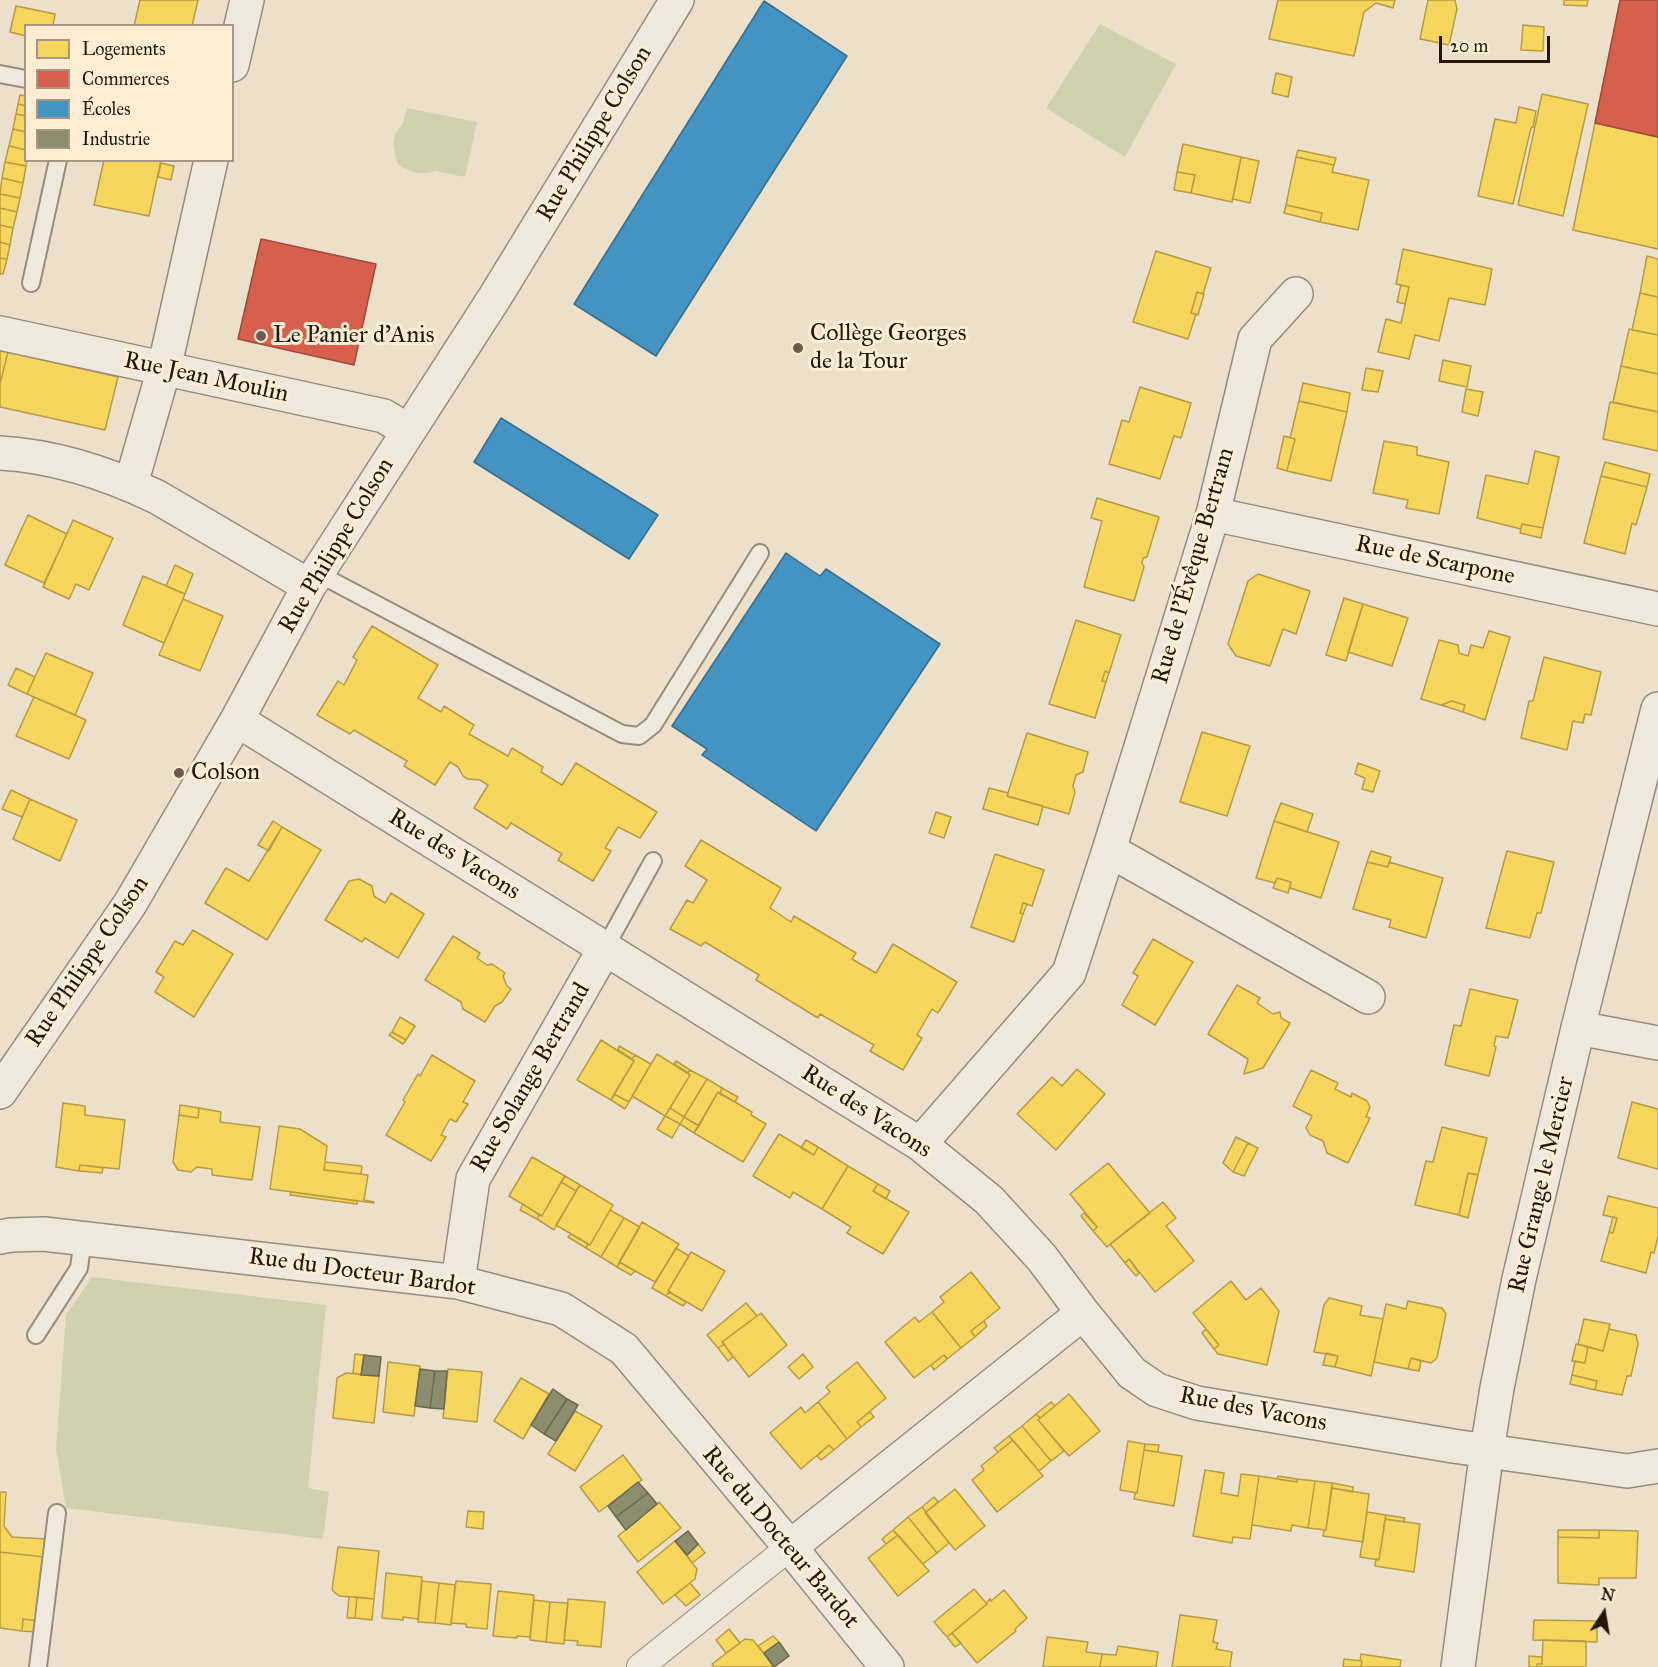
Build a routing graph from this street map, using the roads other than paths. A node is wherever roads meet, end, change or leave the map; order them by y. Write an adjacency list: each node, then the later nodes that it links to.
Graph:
1 (247, 0): 3 (street)
2 (676, 0): 12 (street, Rue Philippe Colson)
3 (234, 56)
4 (0, 74): 5 (lane)
5 (24, 80)
6 (58, 162): 8 (lane)
7 (211, 162): 11 (street)
8 (31, 283)
9 (1296, 294): 15 (street, Rue de l'Évêque Bertram)
10 (0, 333): 11 (street, Rue Jean Moulin)
11 (164, 369): 12 (street, Rue Jean Moulin); 14 (street)
12 (408, 431): 17 (street, Rue Philippe Colson)
13 (0, 453): 14 (street)
14 (131, 484): 17 (street)
15 (1213, 514): 18 (street, Rue de Scarpone); 21 (street, Rue de l'Évêque Bertram)
16 (760, 553): 17 (lane)
17 (313, 580): 20 (street, Rue Philippe Colson)
18 (1658, 609)
19 (1658, 709): 25 (street, Rue Grange le Mercier)
20 (237, 720): 23 (street, Rue des Vacons); 27 (street, Rue Philippe Colson)
21 (1109, 850): 24 (street); 28 (street, Rue de l'Évêque Bertram)
22 (653, 861): 23 (lane)
23 (605, 948): 28 (street, Rue des Vacons); 31 (street, Rue Solange Bertrand)
24 (1368, 997)
25 (1578, 1028): 26 (street); 34 (street, Rue Grange le Mercier)
26 (1658, 1043)
27 (0, 1092)
28 (921, 1144): 32 (street, Rue des Vacons)
29 (0, 1237): 30 (street, Rue du Docteur Bardot)
30 (83, 1238): 31 (street, Rue du Docteur Bardot); 33 (lane)
31 (458, 1282): 37 (street, Rue du Docteur Bardot)
32 (1083, 1313): 34 (street, Rue des Vacons); 37 (street)
33 (36, 1335)
34 (1487, 1450): 35 (street, Rue des Vacons); 41 (street, Rue Grange le Mercier)
35 (1658, 1466)
36 (57, 1513): 38 (lane)
37 (789, 1547): 39 (street); 40 (street, Rue du Docteur Bardot)
38 (38, 1667)
39 (640, 1667)
40 (886, 1667)
41 (1458, 1667)

